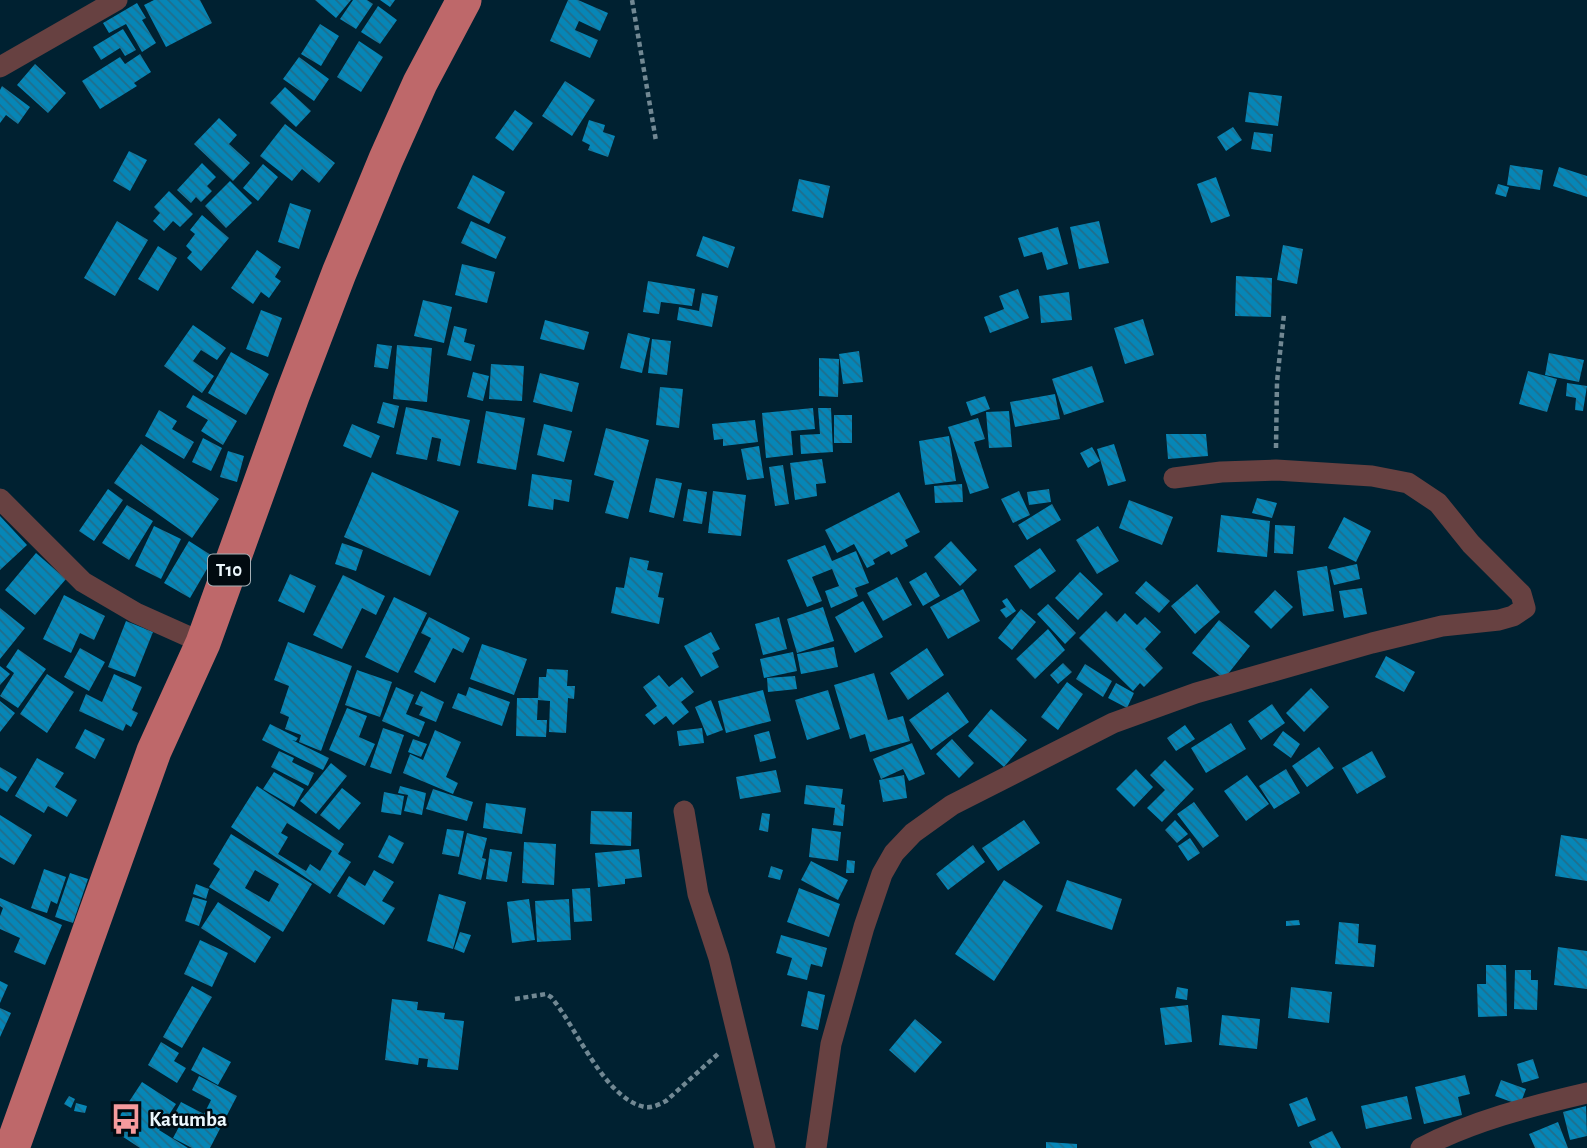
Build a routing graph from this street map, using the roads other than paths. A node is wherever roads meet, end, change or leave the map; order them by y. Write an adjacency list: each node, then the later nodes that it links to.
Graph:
1 (117, 0): 3 (street)
2 (464, 0): 6 (highway, T10)
3 (0, 67)
4 (1174, 478): 11 (street)
5 (0, 499): 6 (street)
6 (203, 643): 9 (highway, T10)
7 (684, 811): 10 (street)
8 (1587, 1093): 12 (street)
9 (12, 1148)
10 (765, 1148)
11 (816, 1148)
12 (1421, 1148)

